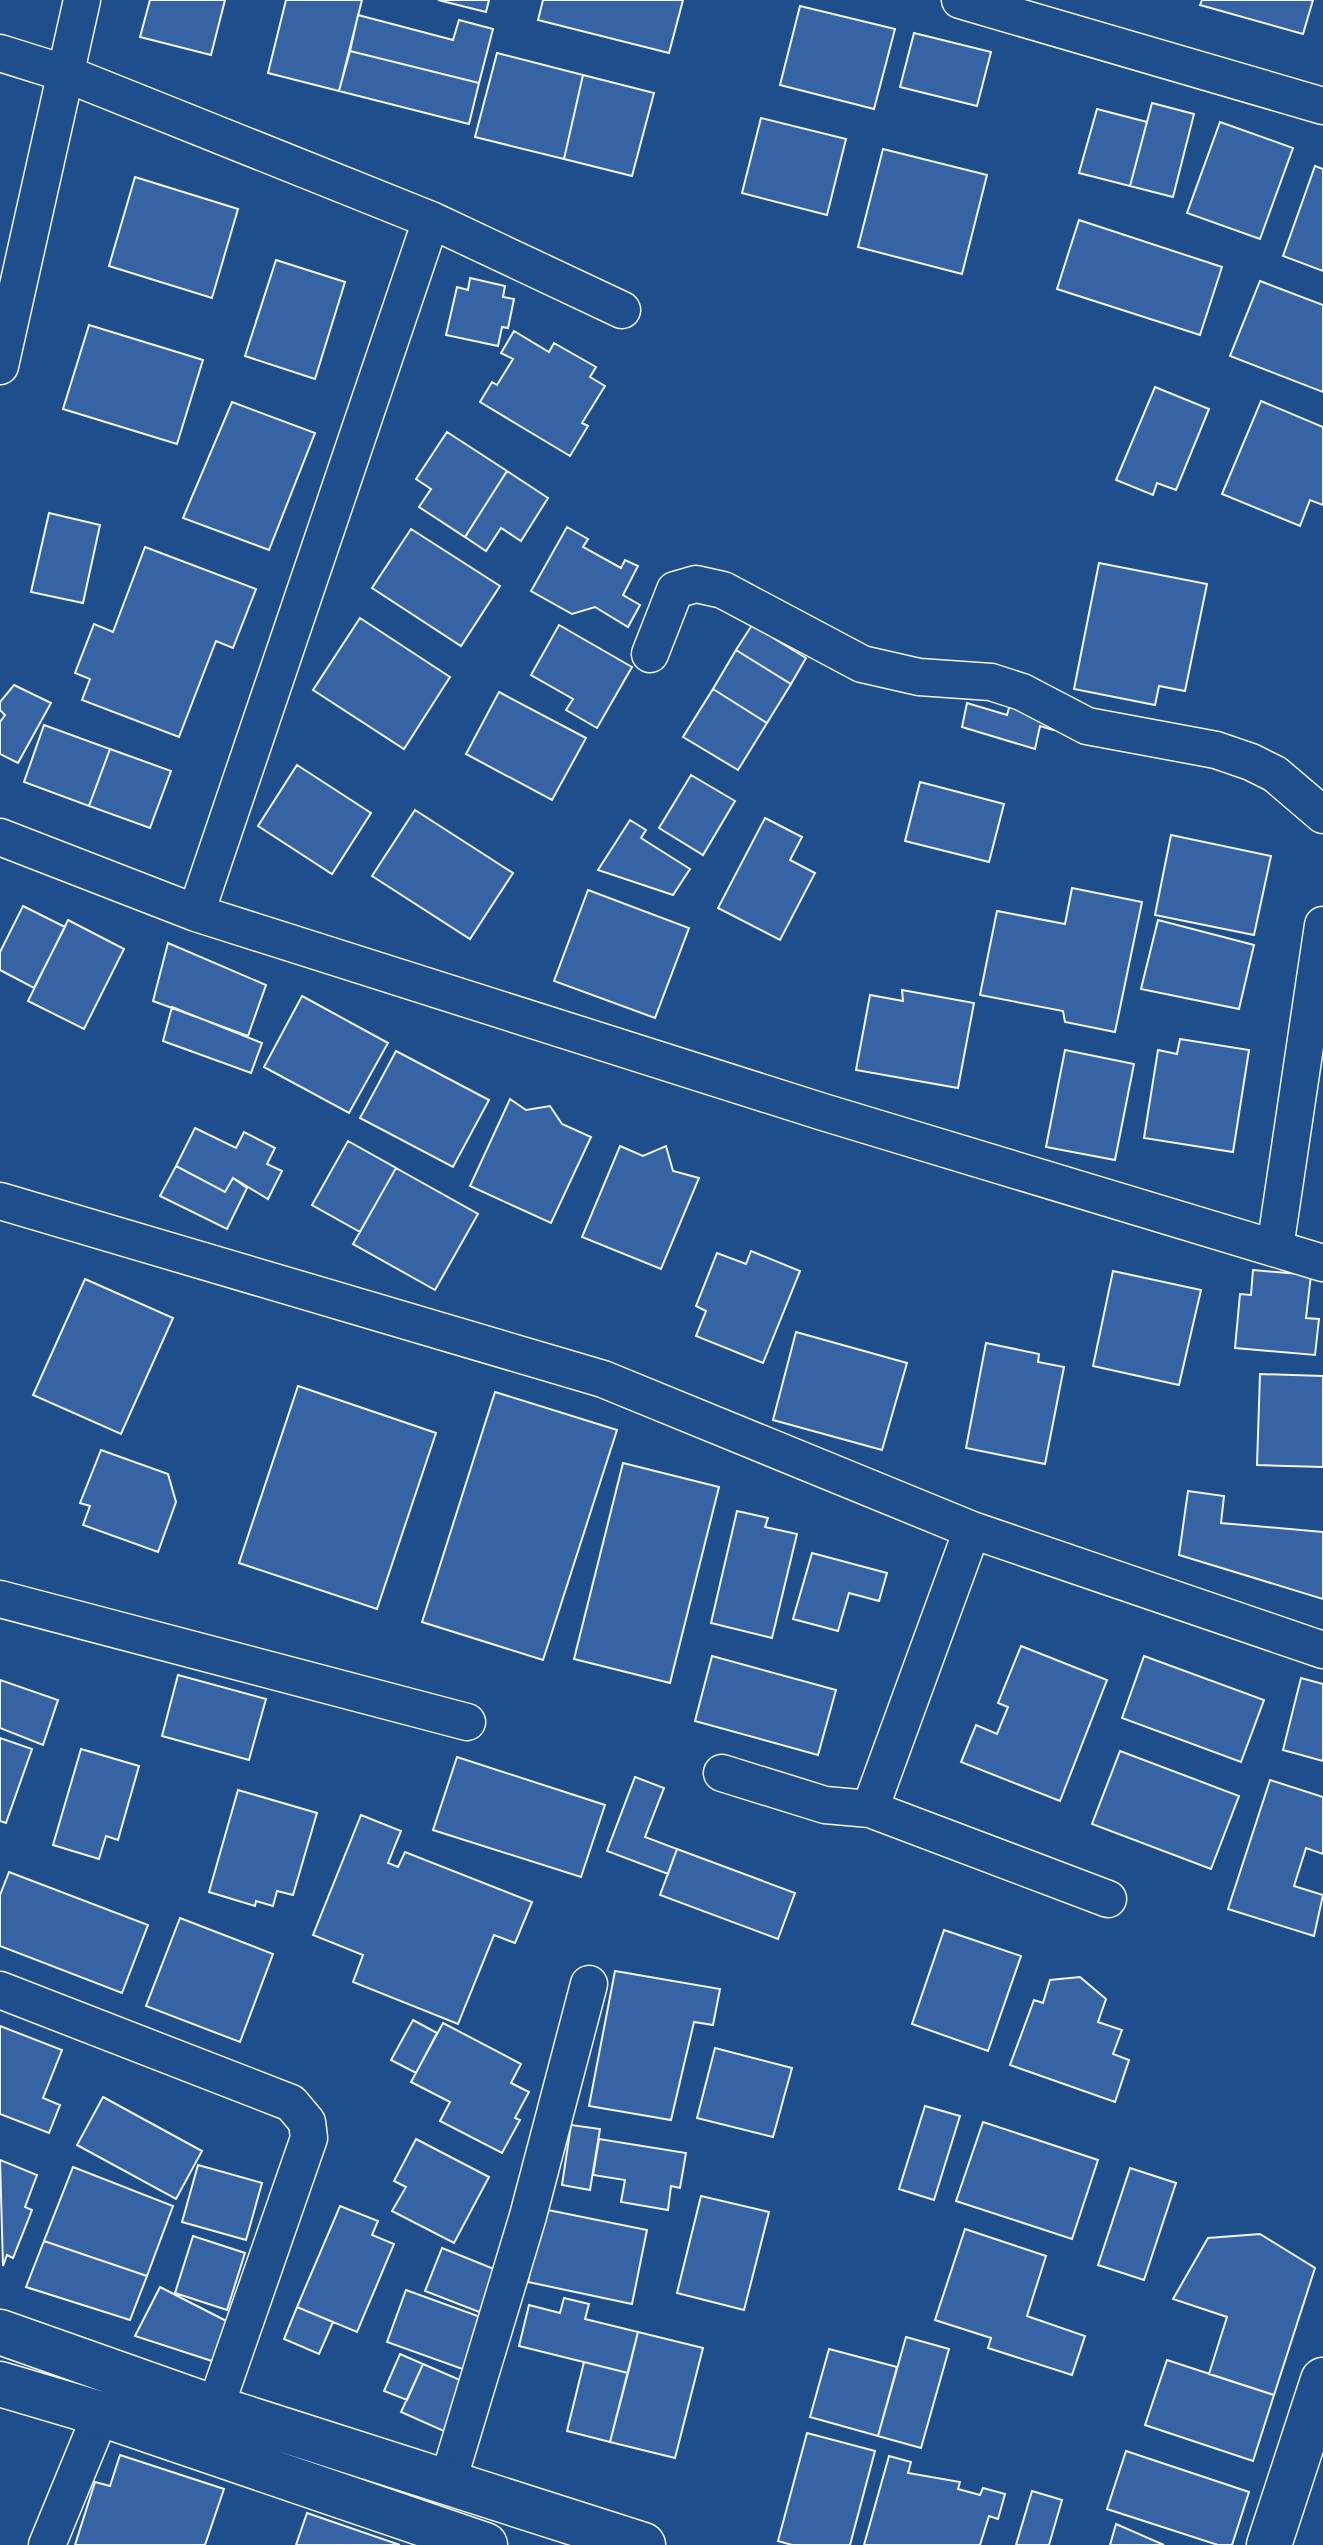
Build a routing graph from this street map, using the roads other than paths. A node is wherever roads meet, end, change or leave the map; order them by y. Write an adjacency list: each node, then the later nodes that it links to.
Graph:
1 (82, 0): 4 (street)
2 (960, 0): 5 (street)
3 (0, 53): 4 (street)
4 (64, 73): 6 (street); 8 (street)
5 (1323, 106)
6 (431, 220): 7 (street); 12 (street)
7 (622, 310)
8 (0, 366)
9 (650, 654): 10 (street)
10 (1323, 815)
11 (0, 837): 12 (street)
12 (196, 913): 15 (street)
13 (1323, 925): 15 (street)
14 (0, 1201): 17 (street)
15 (1275, 1248): 16 (street)
16 (1323, 1263)
17 (972, 1530): 19 (street); 22 (street)
18 (0, 1599): 20 (street)
19 (1323, 1650)
20 (467, 1722)
21 (722, 1773): 22 (street)
22 (870, 1809): 23 (street)
23 (1108, 1899)
24 (589, 1984): 31 (street)
25 (0, 1990): 29 (street)
26 (0, 2332): 29 (street)
27 (1323, 2380): 36 (street)
28 (0, 2384): 30 (street)
29 (215, 2408): 31 (street)
30 (101, 2414): 32 (street); 33 (street)
31 (448, 2481): 35 (street)
32 (435, 2538): 34 (street)
33 (47, 2545)
34 (485, 2545)
35 (643, 2545)
36 (1269, 2545)

